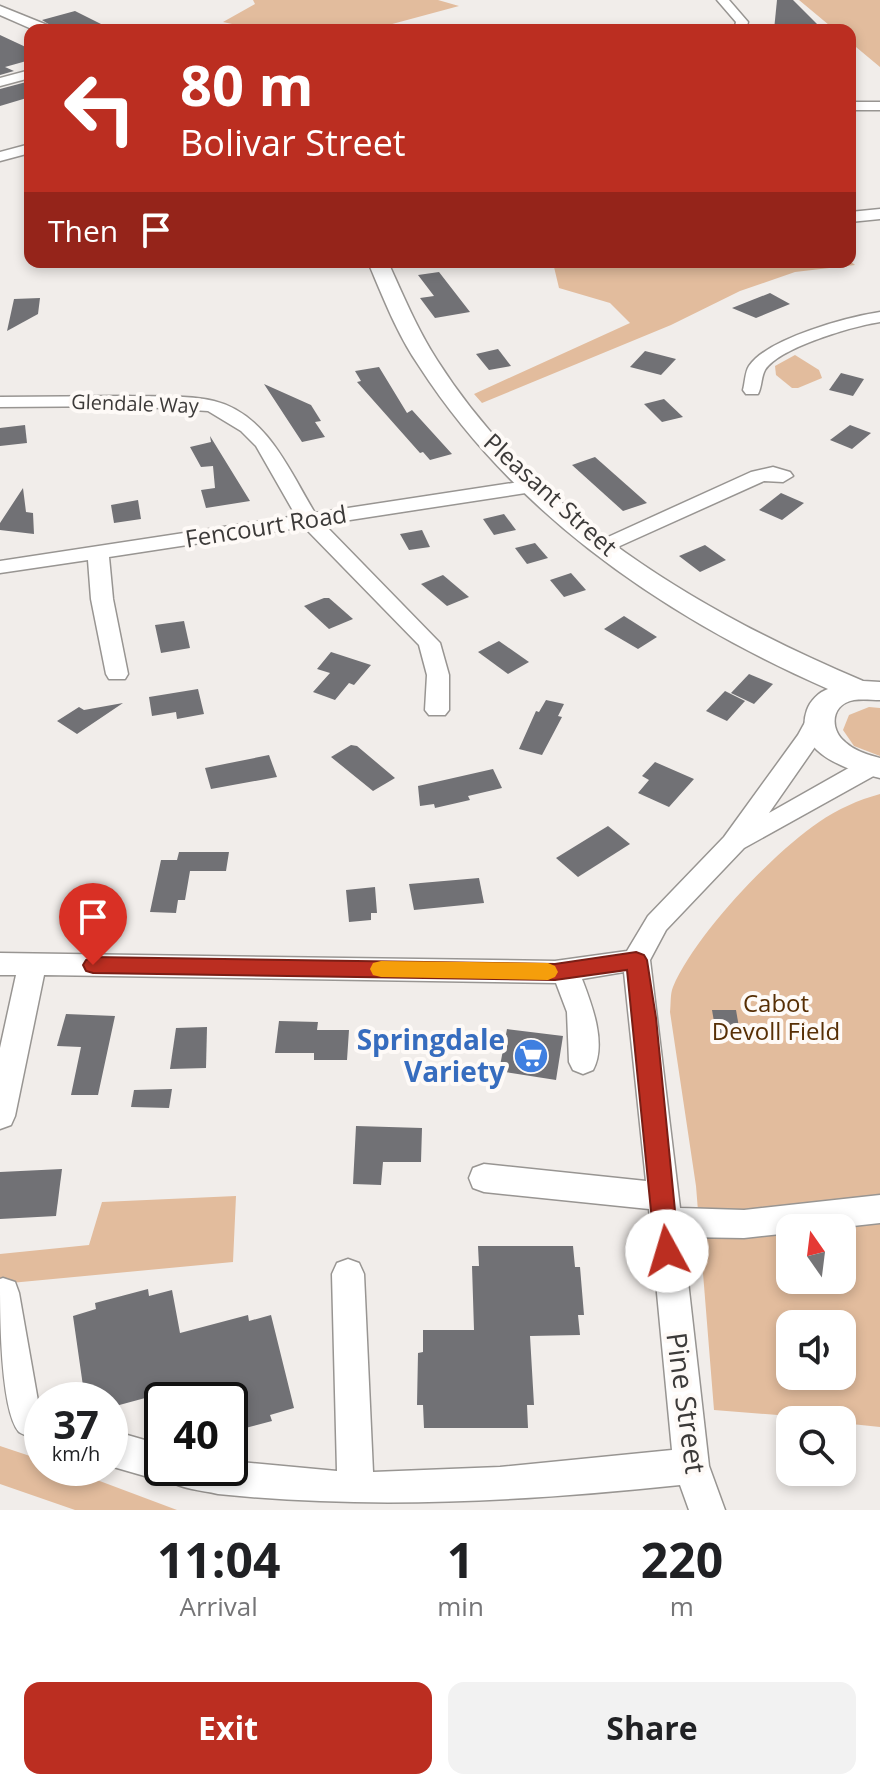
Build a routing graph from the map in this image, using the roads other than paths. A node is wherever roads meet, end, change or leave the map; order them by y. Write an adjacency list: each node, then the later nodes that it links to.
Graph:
1 (723, 0): 4 (street)
2 (0, 10): 3 (main road)
3 (33, 24)
4 (742, 24)
5 (24, 76): 6 (street)
6 (0, 82)
7 (856, 106): 8 (street)
8 (880, 106)
9 (24, 150): 10 (street)
10 (0, 157)
11 (880, 214): 12 (street)
12 (856, 216)
13 (381, 268): 18 (main road, Pleasant Street)
14 (880, 317): 15 (street)
15 (752, 390)
16 (0, 402): 19 (street, Glendale Way)
17 (783, 476): 20 (street)
18 (532, 486): 19 (street, Fencourt Road); 20 (main road, Pleasant Street)
19 (309, 520): 21 (street, Fencourt Road); 26 (street, Glendale Way)
20 (604, 546): 23 (main road, Pleasant Street)
21 (98, 552): 22 (street, Fencourt Road); 24 (street)
22 (0, 567)
23 (789, 663): 25 (main road, Pleasant Street); 27 (main road, Pleasant Street)
24 (117, 674)
25 (874, 690): 27 (main road)
26 (437, 710)
27 (821, 712): 28 (street); 29 (main road, Pleasant Street)
28 (791, 763): 30 (street); 31 (street)
29 (875, 768): 30 (street)
30 (828, 790): 31 (street)
31 (733, 844): 32 (street)
32 (636, 960): 35 (street); 39 (street, Pine Street)
33 (0, 964): 34 (street)
34 (32, 965): 35 (street); 37 (street)
35 (565, 971): 36 (street)
36 (583, 1062)
37 (0, 1116)
38 (484, 1178): 39 (street)
39 (662, 1209): 40 (street); 44 (street, Pine Street)
40 (880, 1209)
41 (348, 1274): 46 (street)
42 (3, 1293): 43 (street)
43 (24, 1410)
44 (691, 1466): 46 (street); 47 (street, Pine Street)
45 (248, 1483): 46 (street)
46 (356, 1491)
47 (707, 1510)

